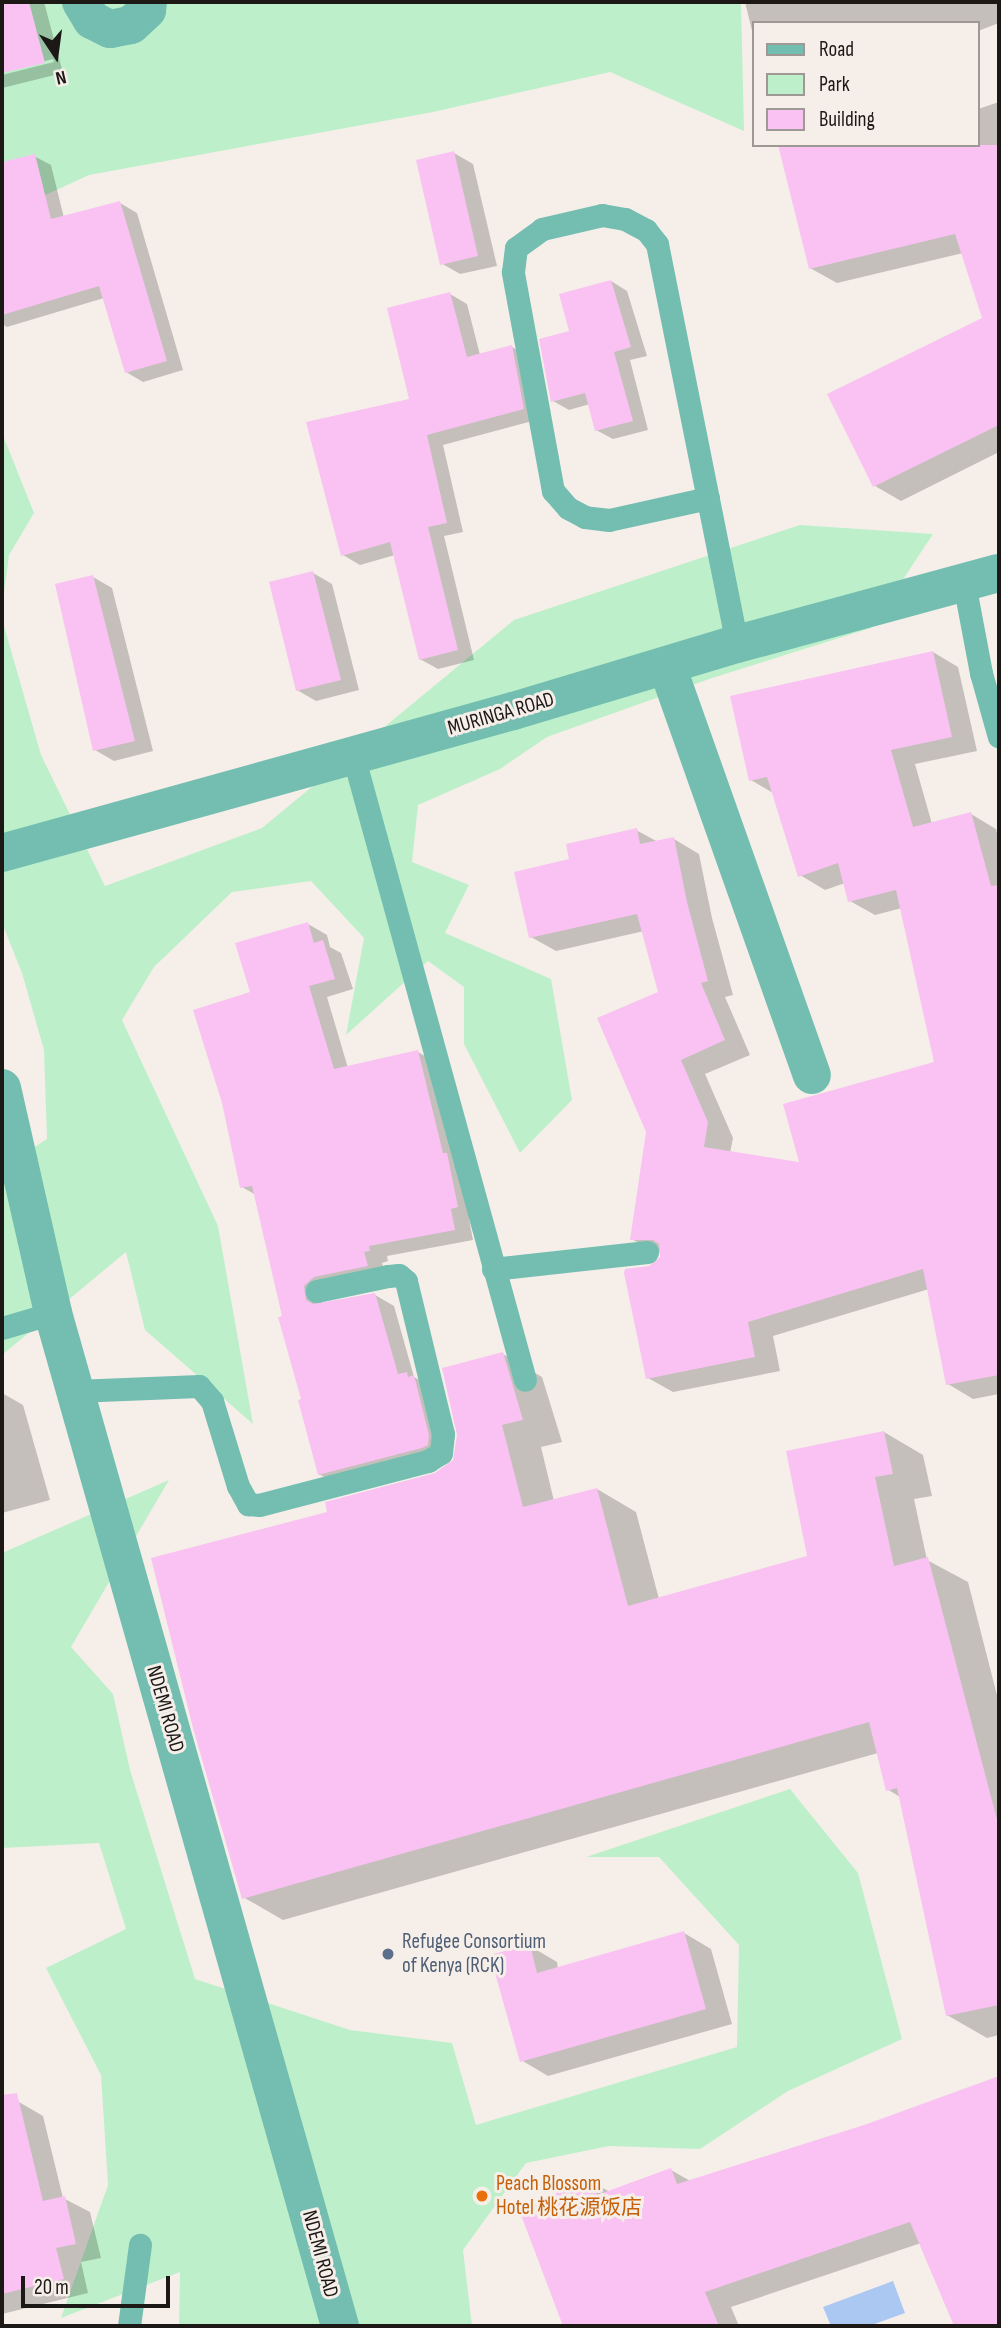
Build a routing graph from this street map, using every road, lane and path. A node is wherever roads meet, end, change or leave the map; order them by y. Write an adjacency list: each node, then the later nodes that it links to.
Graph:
1 (81, 2): 2 (street)
2 (148, 2)
3 (708, 498): 3 (lane); 5 (lane)
4 (982, 578): 5 (street, MURINGA ROAD); 7 (lane)
5 (737, 644): 6 (street, MURINGA ROAD)
6 (667, 666): 8 (street, MURINGA ROAD); 10 (street)
7 (999, 737)
8 (353, 755): 9 (street, MURINGA ROAD); 13 (lane)
9 (2, 853)
10 (812, 1075)
11 (3, 1097): 15 (street, NDEMI ROAD)
12 (647, 1252): 13 (lane)
13 (493, 1269): 17 (lane)
14 (317, 1291): 18 (lane)
15 (53, 1313): 16 (lane); 18 (street, NDEMI ROAD)
16 (2, 1328)
17 (525, 1380)
18 (75, 1391): 21 (street, NDEMI ROAD)
19 (140, 2245): 20 (lane)
20 (129, 2326)
21 (340, 2326)

